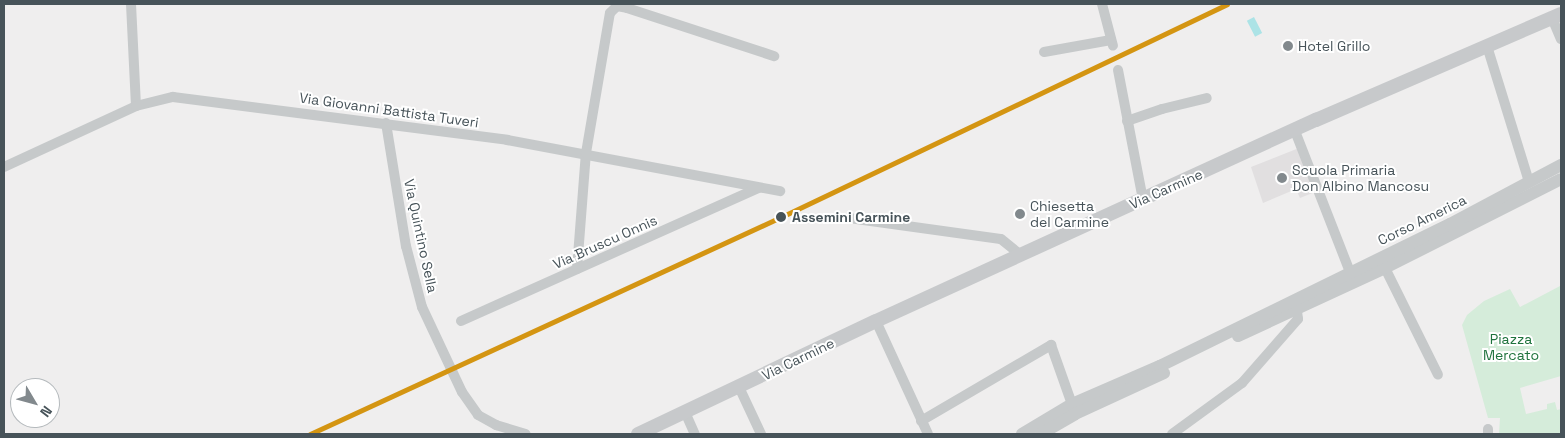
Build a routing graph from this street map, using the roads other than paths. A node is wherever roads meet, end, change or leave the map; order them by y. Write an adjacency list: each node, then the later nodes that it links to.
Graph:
1 (131, 4): 10 (street)
2 (1102, 4): 6 (street)
3 (1557, 16): 4 (street); 5 (main road, Via Carmine)
4 (1561, 39)
5 (1487, 46): 13 (main road, Via Carmine); 17 (street)
6 (1044, 52)
7 (774, 56): 14 (street)
8 (1118, 70): 11 (street)
9 (1207, 98): 11 (street)
10 (136, 106): 12 (street, Via Giovanni Battista Tuveri); 15 (street, Via Giovanni Battista Tuveri)
11 (1128, 121): 20 (street)
12 (386, 123): 14 (street, Via Giovanni Battista Tuveri); 35 (street, Via Quintino Sella)
13 (1295, 131): 20 (main road, Via Carmine); 25 (street)
14 (586, 153): 18 (street, Via Giovanni Battista Tuveri); 24 (street)
15 (4, 167)
16 (1558, 177): 17 (street, Corso America); 23 (street, Corso America)
17 (1529, 182): 25 (street, Corso America)
18 (759, 188): 19 (street, Via Giovanni Battista Tuveri); 24 (street, Via Bruscu Onnis)
19 (780, 191)
20 (1143, 200): 22 (main road, Via Carmine)
21 (849, 218): 22 (street)
22 (1022, 255): 28 (main road, Via Carmine)
23 (1385, 268): 26 (street, Corso America); 29 (street)
24 (577, 269): 27 (street, Via Bruscu Onnis)
25 (1350, 272): 26 (street, Corso America)
26 (1297, 304): 31 (street, Corso America); 34 (street)
27 (461, 320)
28 (876, 321): 30 (main road, Via Carmine); 33 (street)
29 (1438, 375)
30 (739, 387): 32 (main road, Via Carmine); 39 (street)
31 (1074, 409): 33 (street); 41 (street, Corso America); 42 (street, Corso America)
32 (685, 412): 37 (main road, Via Carmine); 38 (street)
33 (921, 421): 40 (street)
34 (1186, 430): 43 (street)
35 (512, 432): 36 (street, Via Quintino Sella)
36 (526, 434)
37 (638, 434)
38 (695, 434)
39 (761, 434)
40 (928, 434)
41 (1022, 434)
42 (1041, 434)
43 (1172, 434)

